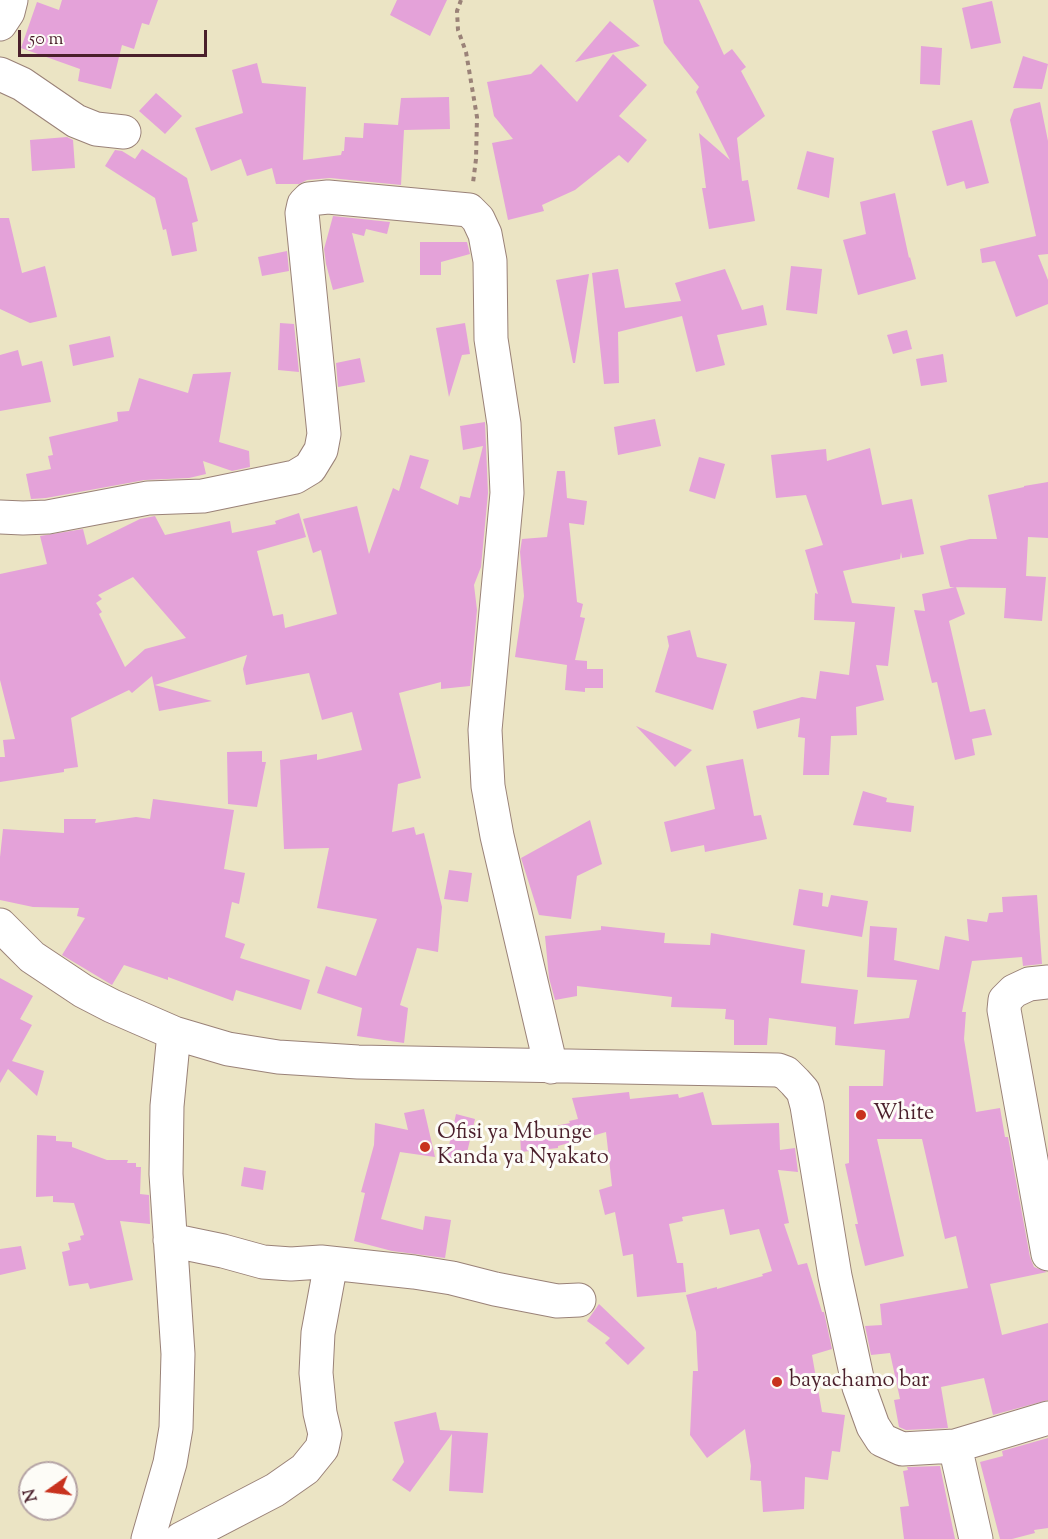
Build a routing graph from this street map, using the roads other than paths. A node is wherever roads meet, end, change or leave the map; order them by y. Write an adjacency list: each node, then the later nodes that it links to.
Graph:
1 (11, 0): 2 (street)
2 (0, 24)
3 (0, 74): 4 (street)
4 (124, 132)
5 (0, 517): 9 (street)
6 (0, 925): 8 (street)
7 (1048, 981): 11 (street)
8 (174, 1033): 9 (street); 10 (street)
9 (551, 1067): 15 (street)
10 (170, 1240): 12 (street); 16 (street)
11 (1048, 1254)
12 (331, 1263): 13 (street); 17 (street)
13 (579, 1300)
14 (1048, 1418): 15 (street)
15 (955, 1446): 18 (street)
16 (148, 1539)
17 (181, 1539)
18 (976, 1539)

